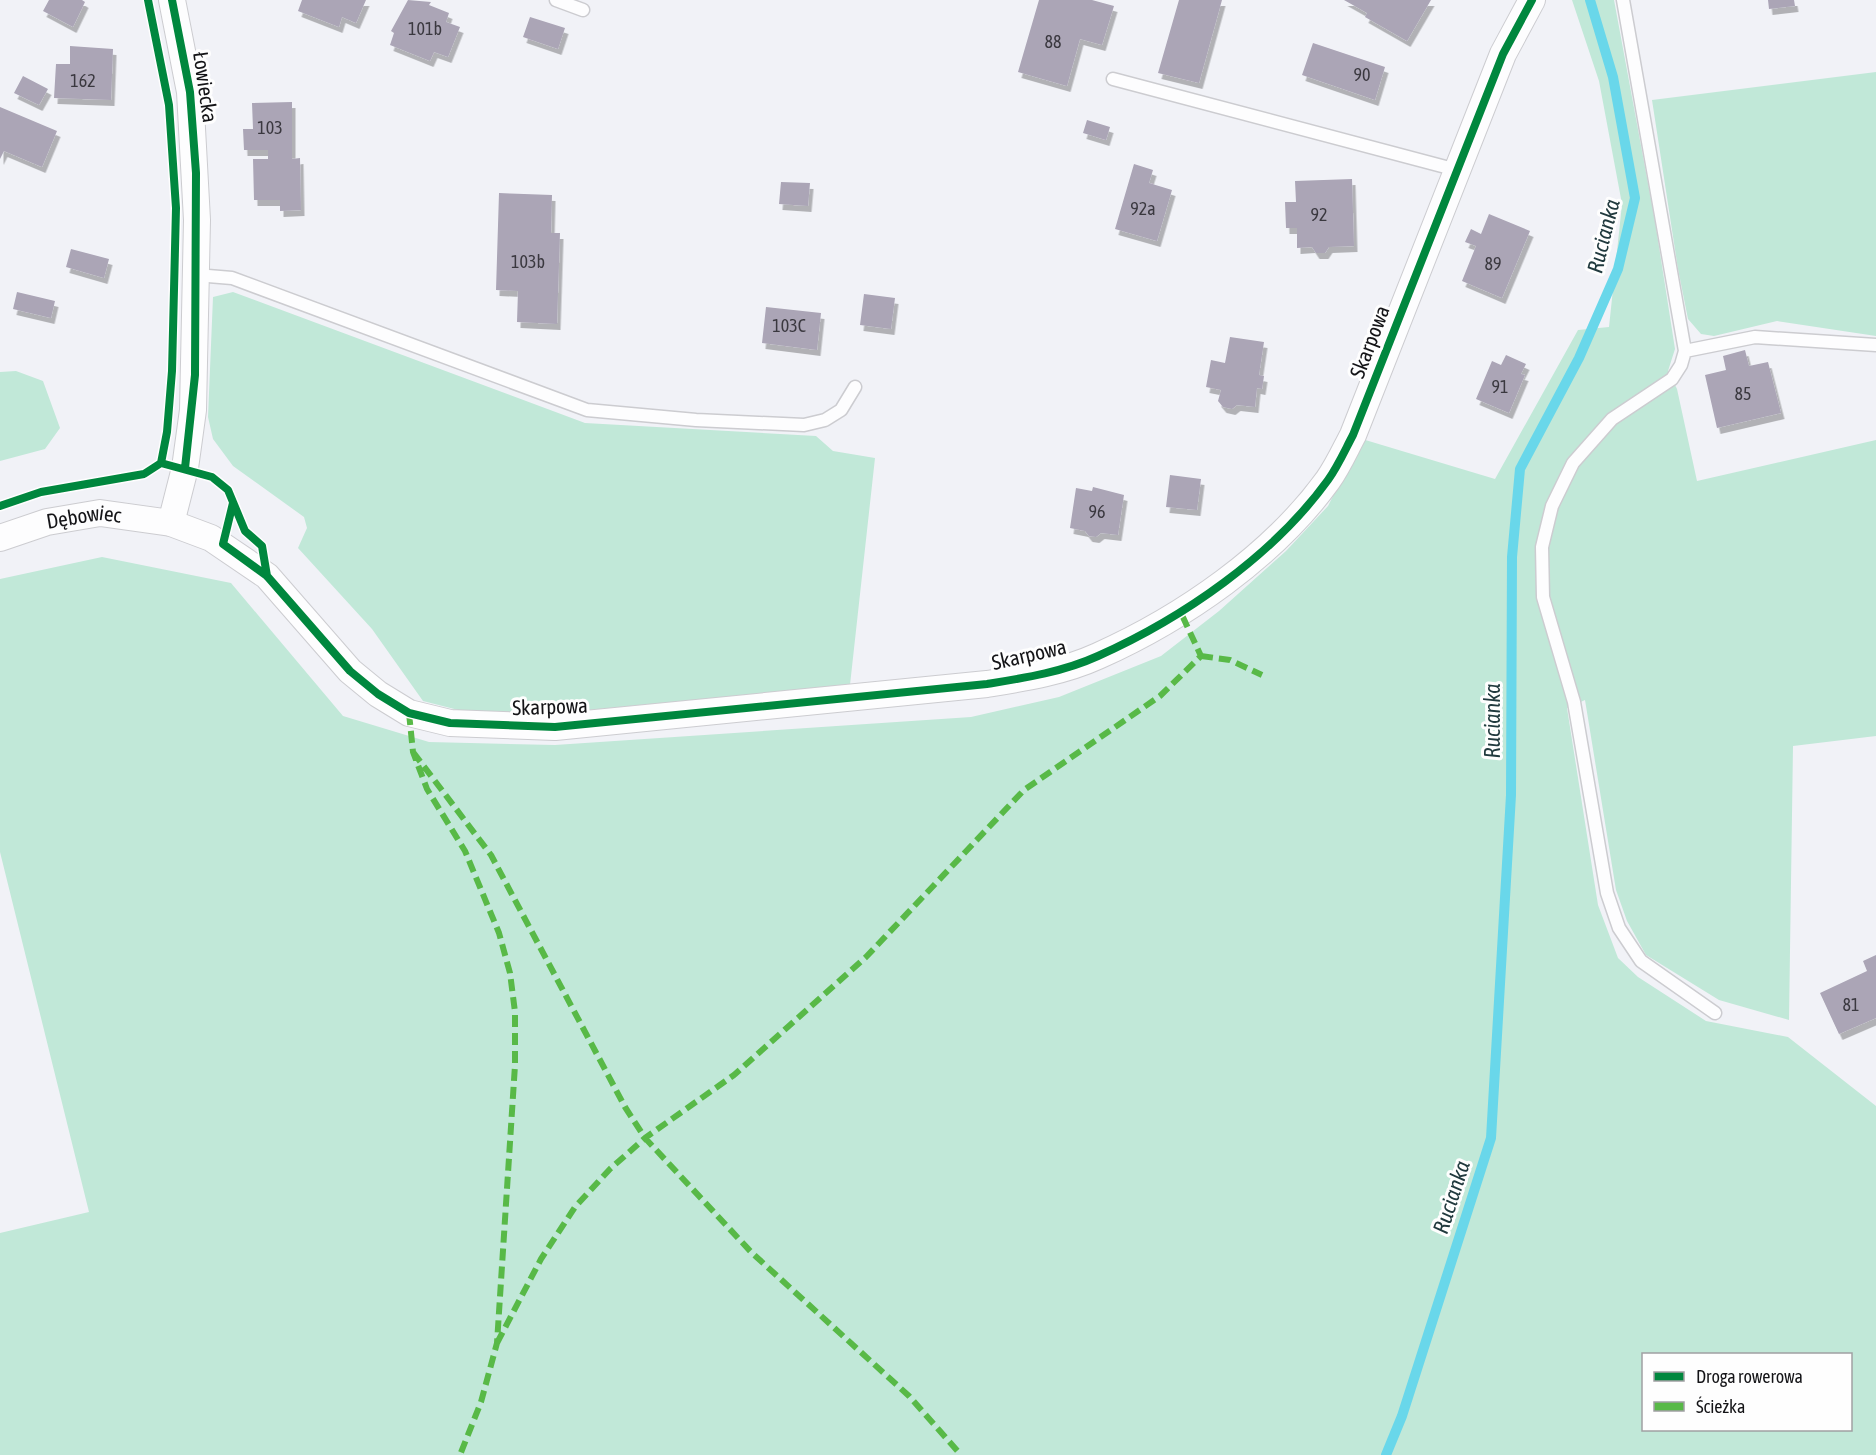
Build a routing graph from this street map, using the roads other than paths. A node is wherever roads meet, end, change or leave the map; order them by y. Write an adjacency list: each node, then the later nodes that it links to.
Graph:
1 (172, 0): 8 (street, Łowiecka)
2 (556, 0): 5 (lane)
3 (1532, 0): 7 (street, Skarpowa)
4 (1623, 0): 10 (lane)
5 (584, 10)
6 (1113, 79): 7 (lane)
7 (1457, 170): 12 (street, Skarpowa)
8 (196, 275): 11 (lane); 12 (street, Łowiecka)
9 (1876, 345): 10 (lane)
10 (1685, 351): 14 (lane)
11 (855, 387)
12 (171, 523): 13 (street, Dębowiec)
13 (0, 538)
14 (1715, 1012)

